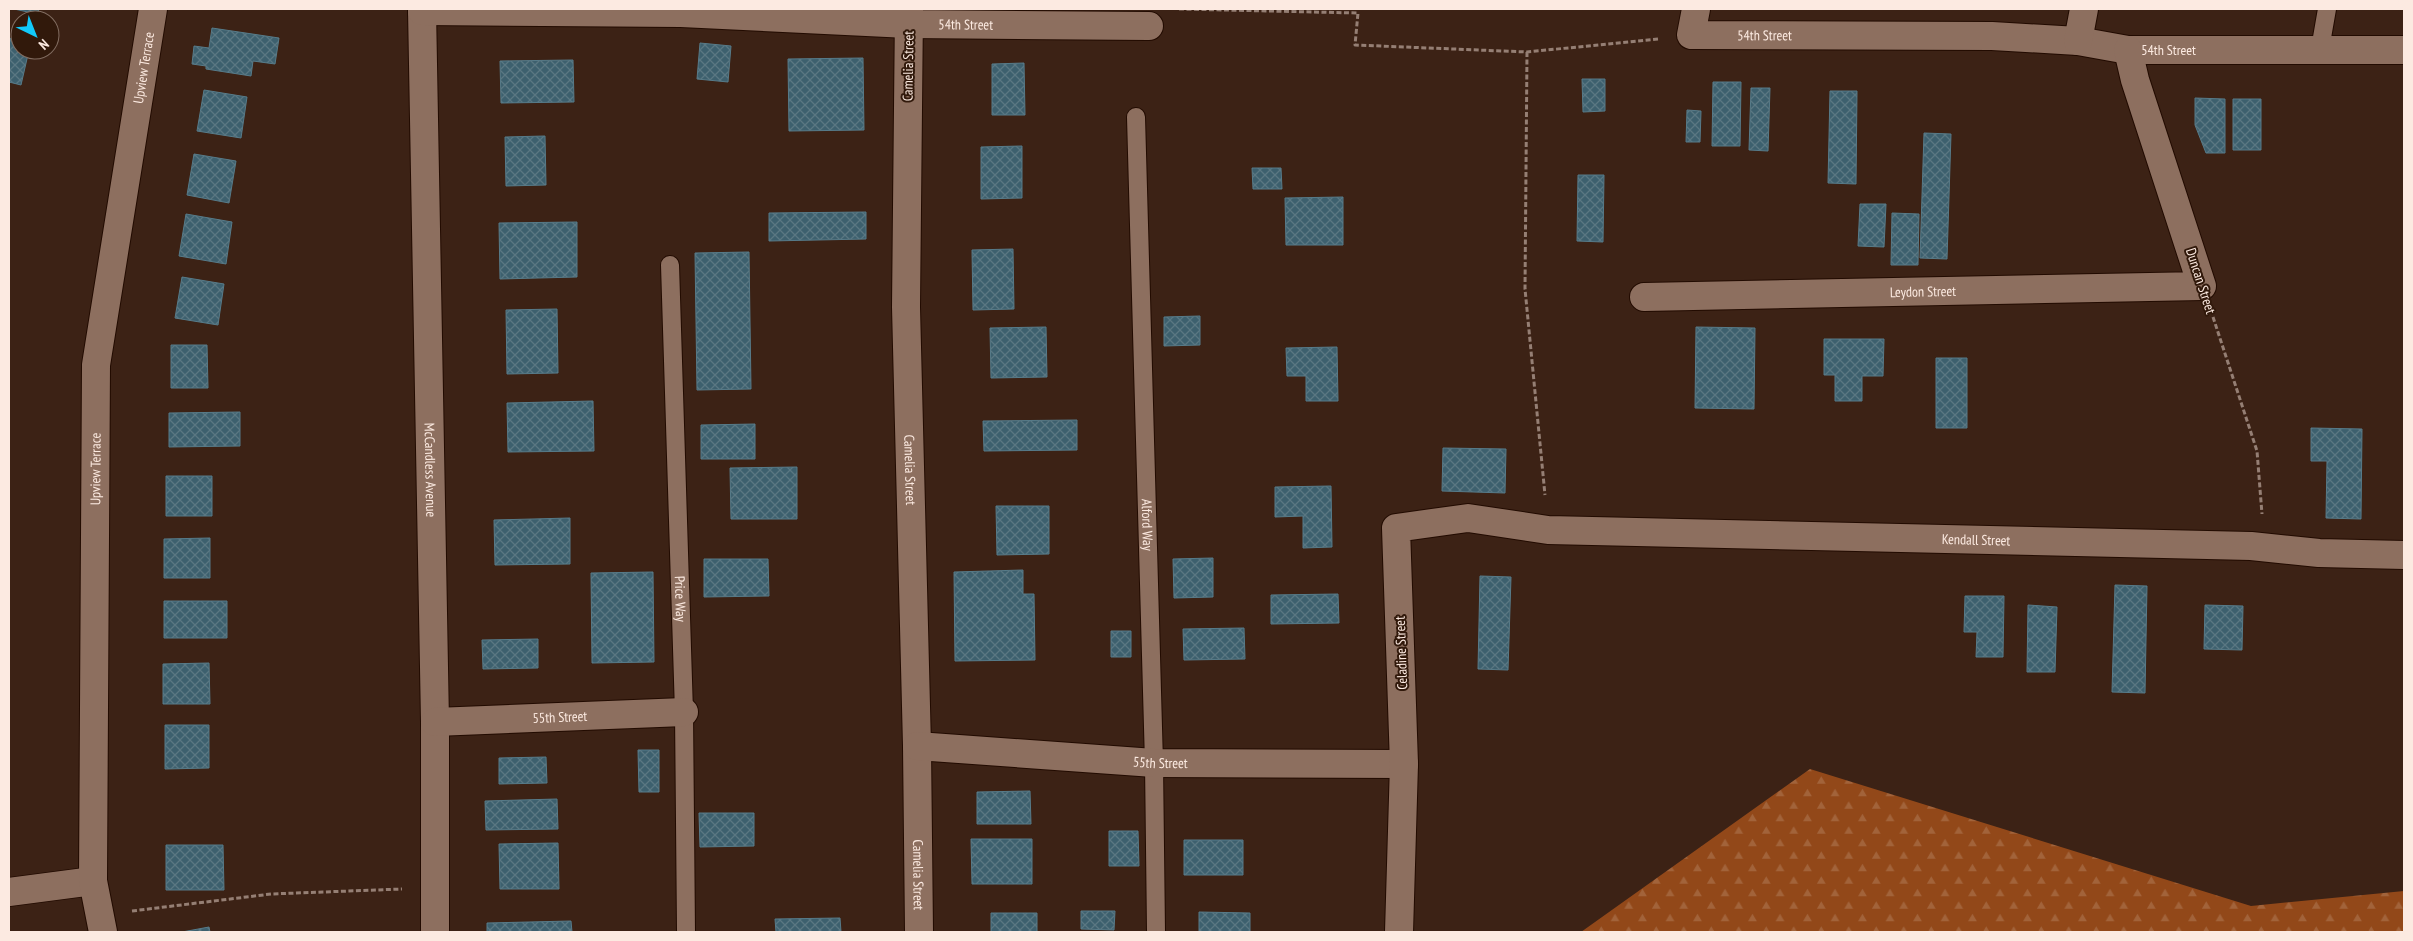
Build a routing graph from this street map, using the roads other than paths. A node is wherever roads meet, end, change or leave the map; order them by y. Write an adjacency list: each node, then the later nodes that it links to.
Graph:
1 (153, 9): 24 (street, Upview Terrace)
2 (1696, 9): 9 (street, 54th Street)
3 (2084, 9): 9 (street)
4 (2327, 9): 10 (lane)
5 (422, 10): 6 (street, 54th Street); 20 (street, McCandless Avenue)
6 (681, 11): 7 (street, 54th Street)
7 (909, 16): 8 (street, 54th Street); 21 (street, Camelia Street)
8 (1149, 26)
9 (2078, 41): 11 (street, 54th Street)
10 (2320, 49): 11 (street, 54th Street); 12 (street, 54th Street)
11 (2128, 50): 15 (street, Duncan Street)
12 (2404, 50)
13 (1136, 117): 22 (lane, Alford Way)
14 (670, 265): 19 (lane, Price Way)
15 (2202, 286): 16 (street, Leydon Street)
16 (1644, 297)
17 (1548, 530): 18 (street, Kendall Street); 23 (street, Celadine Street)
18 (2404, 555)
19 (684, 712): 20 (street, 55th Street); 28 (lane, Price Way)
20 (435, 722): 27 (street, McCandless Avenue)
21 (917, 746): 22 (street, 55th Street); 29 (street, Camelia Street)
22 (1154, 763): 23 (street, 55th Street); 30 (lane, Alford Way)
23 (1404, 764): 31 (street, Celadine Street)
24 (93, 881): 25 (street); 26 (street, Upview Terrace)
25 (9, 892)
26 (102, 932)
27 (435, 932)
28 (686, 932)
29 (919, 932)
30 (1156, 932)
31 (1399, 932)

